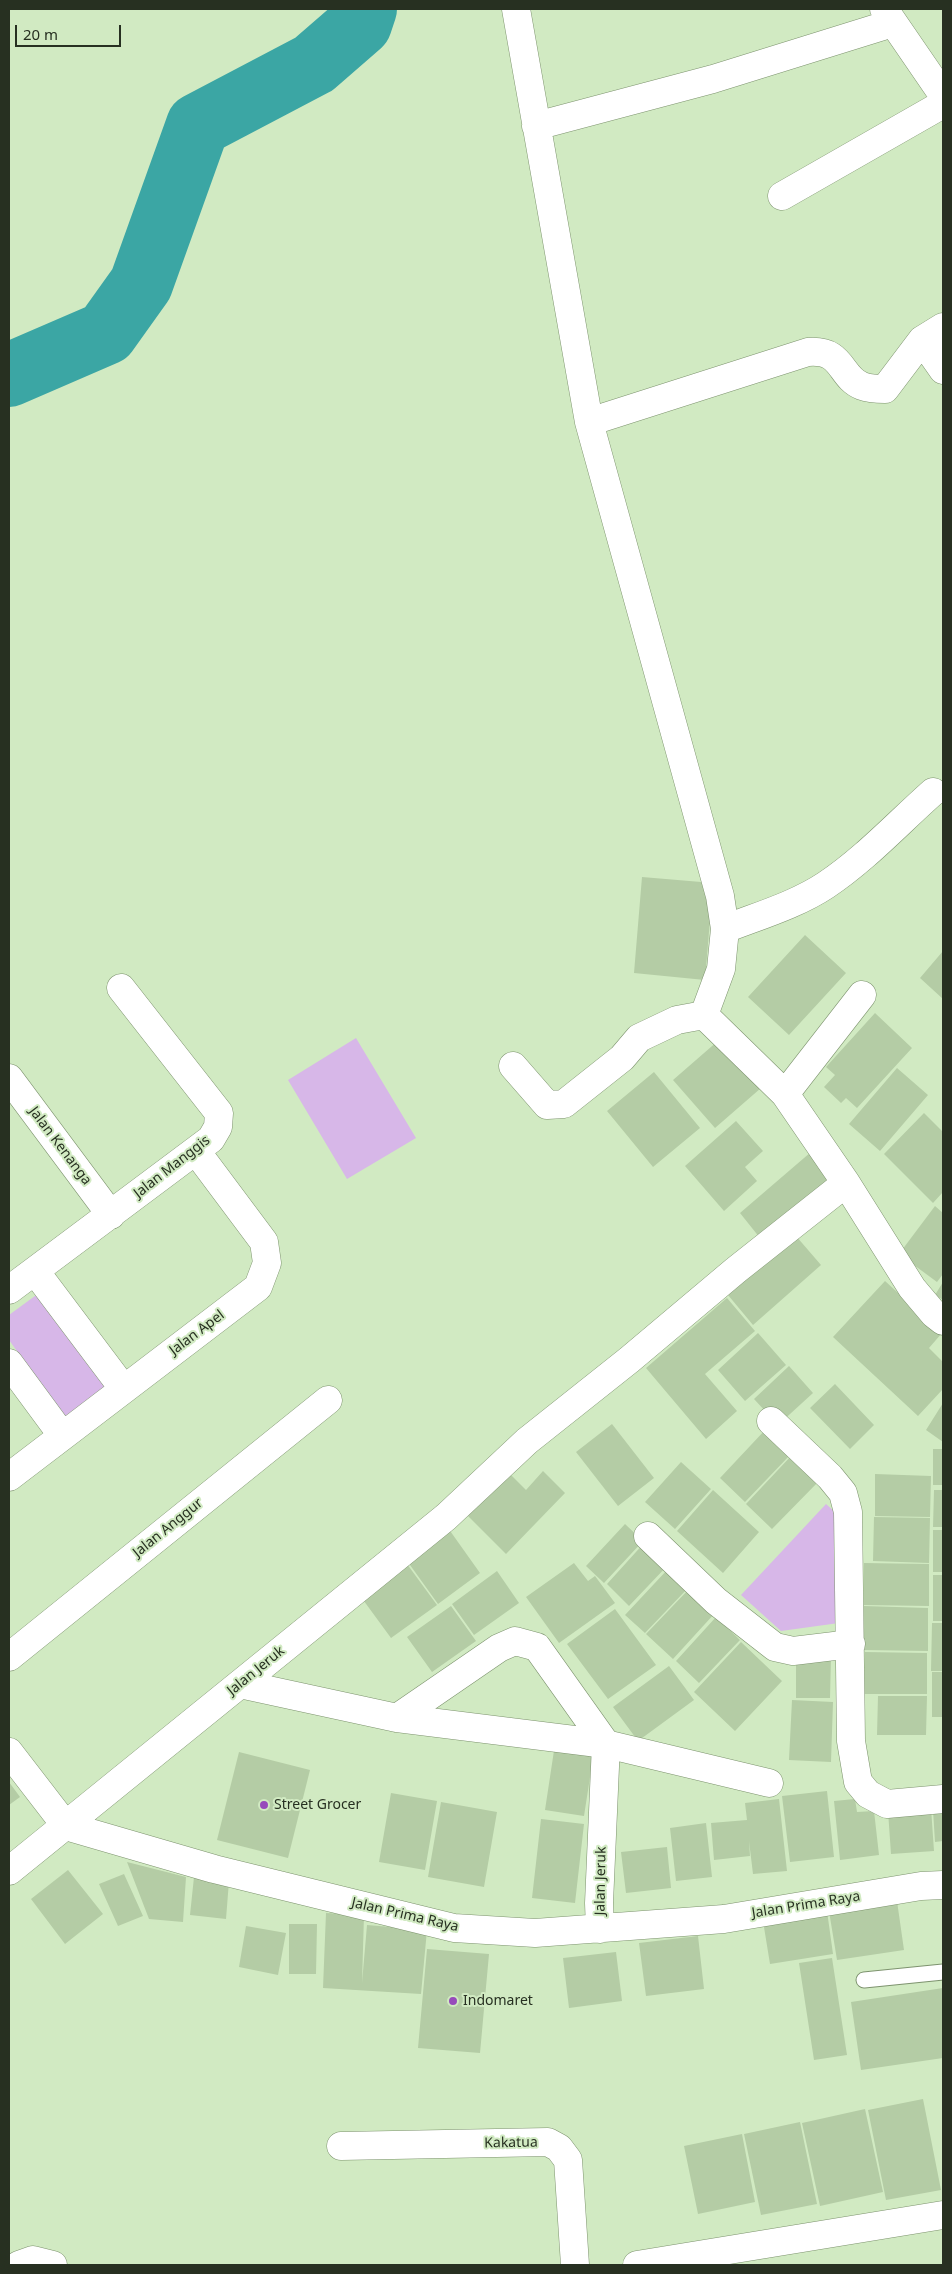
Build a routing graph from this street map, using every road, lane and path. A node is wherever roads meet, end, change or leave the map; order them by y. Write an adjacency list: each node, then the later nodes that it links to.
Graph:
1 (516, 9): 5 (street)
2 (889, 16): 3 (street); 5 (street)
3 (943, 95)
4 (943, 104): 6 (street)
5 (536, 126): 9 (street)
6 (782, 196)
7 (933, 333): 8 (street); 9 (street)
8 (943, 370)
9 (589, 422): 11 (street)
10 (933, 792): 11 (street)
11 (725, 929): 14 (street)
12 (121, 988): 18 (street, Jalan Manggis)
13 (862, 995): 17 (street)
14 (704, 1015): 15 (street); 17 (street)
15 (513, 1066)
16 (9, 1078): 20 (street, Jalan Kenanga)
17 (785, 1094): 19 (street)
18 (196, 1151): 20 (street, Jalan Manggis); 25 (street, Jalan Apel)
19 (846, 1184): 23 (street); 33 (street, Jalan Jeruk)
20 (111, 1215): 21 (street, Jalan Manggis)
21 (35, 1271): 22 (street, Jalan Manggis); 25 (street)
22 (9, 1290)
23 (943, 1321)
24 (9, 1363): 28 (street)
25 (123, 1388): 28 (street, Jalan Apel)
26 (328, 1400): 32 (street, Jalan Anggur)
27 (770, 1421): 31 (street)
28 (62, 1435): 29 (street, Jalan Apel)
29 (9, 1477)
30 (648, 1536): 31 (street)
31 (851, 1644): 38 (street)
32 (9, 1656)
33 (240, 1684): 34 (street); 39 (street, Jalan Jeruk)
34 (397, 1718): 35 (street); 35 (street)
35 (606, 1744): 37 (street); 42 (street, Jalan Jeruk)
36 (9, 1752): 39 (street)
37 (769, 1784)
38 (943, 1799)
39 (66, 1826): 40 (street); 42 (street, Jalan Prima Raya)
40 (9, 1871)
41 (943, 1885): 42 (street, Jalan Prima Raya)
42 (600, 1929)
43 (943, 1972): 44 (lane)
44 (864, 1980)
45 (341, 2146): 50 (street, Kakatua)
46 (943, 2215): 47 (street)
47 (645, 2264)
48 (18, 2265): 49 (street)
49 (53, 2265)
50 (574, 2265)

